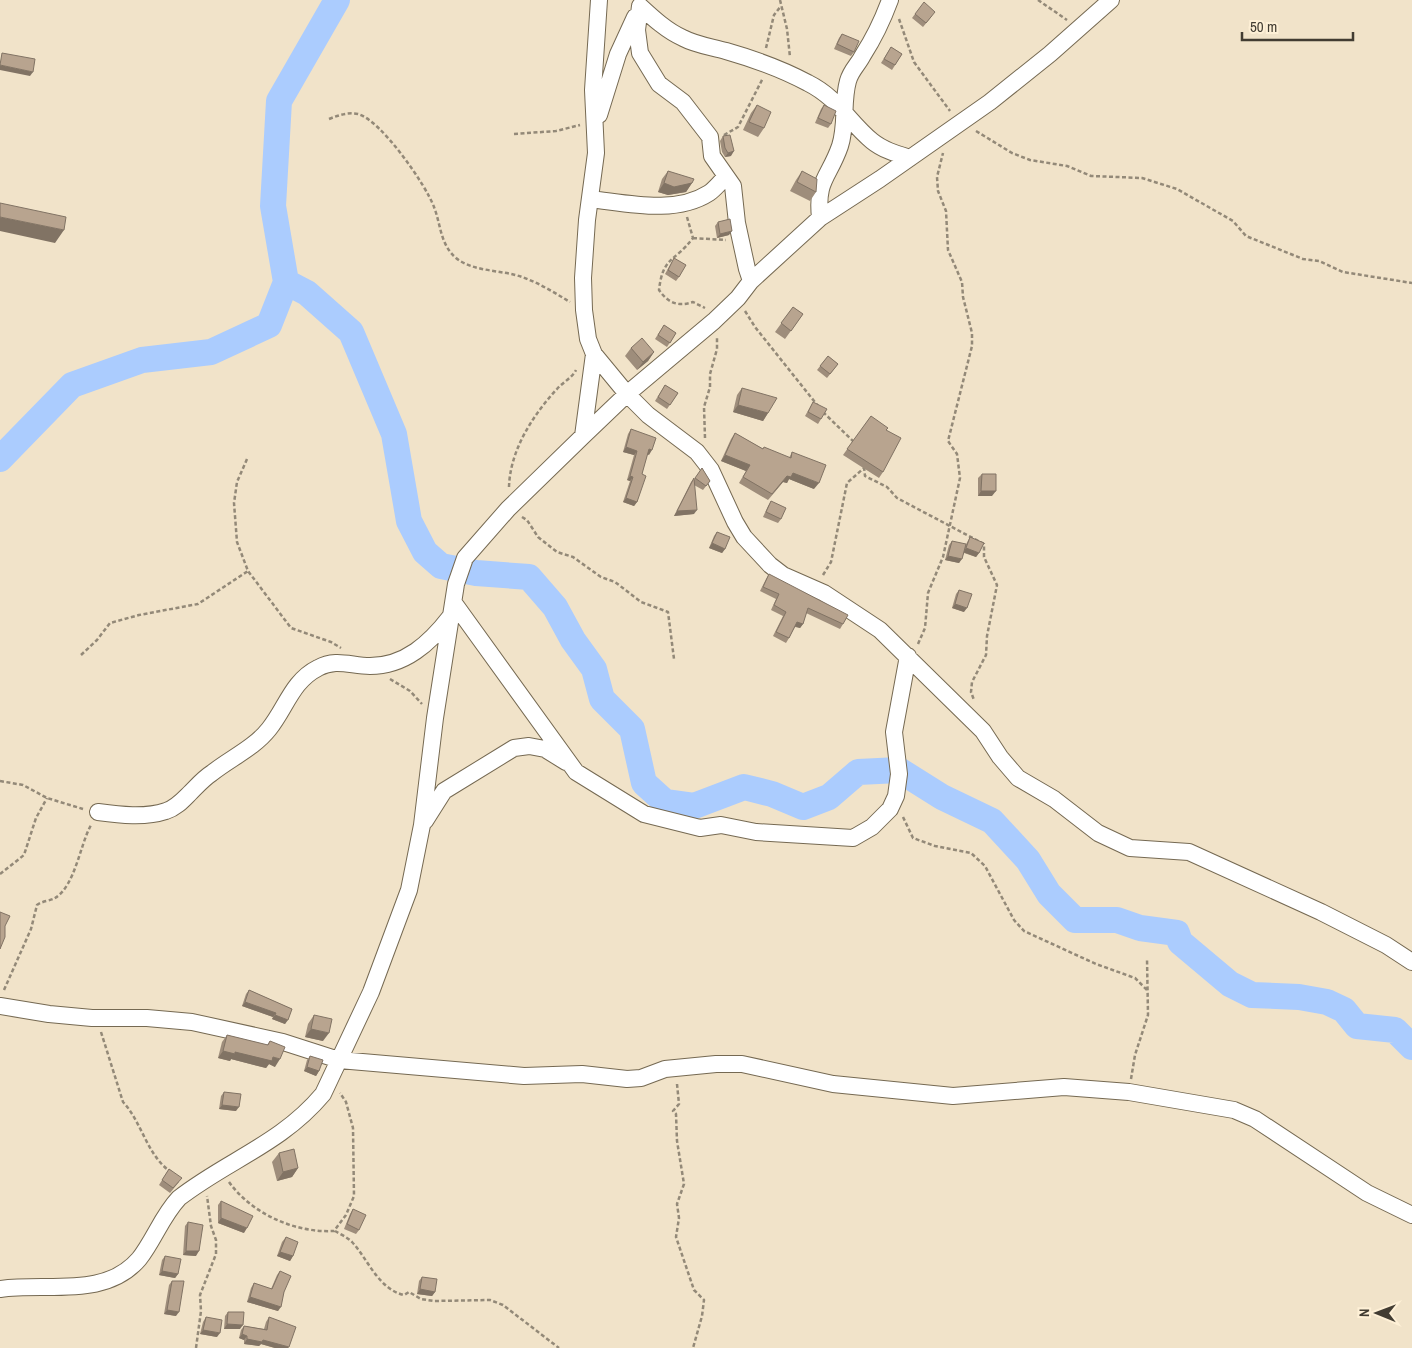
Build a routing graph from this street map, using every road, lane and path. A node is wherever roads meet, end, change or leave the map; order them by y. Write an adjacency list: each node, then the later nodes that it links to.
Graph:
1 (599, 0): 14 (street)
2 (780, 0): 7 (path)
3 (1038, 0): 8 (path)
4 (1111, 0): 8 (street)
5 (641, 3): 9 (street); 14 (street); 16 (street)
6 (889, 3): 11 (street); 13 (path)
7 (781, 6): 9 (path); 10 (path)
8 (1083, 26): 13 (street)
9 (767, 65): 10 (street); 16 (path)
10 (793, 76): 11 (street)
11 (843, 108): 18 (street); 21 (street)
12 (329, 119): 27 (path)
13 (960, 123): 17 (street); 25 (path)
14 (594, 128): 15 (path); 20 (street)
15 (514, 134)
16 (710, 137): 19 (street)
17 (935, 140): 18 (street); 37 (path)
18 (910, 158): 21 (street)
19 (726, 177): 20 (street); 23 (street)
20 (590, 199): 27 (street)
21 (820, 218): 24 (street)
22 (693, 238): 23 (path)
23 (744, 252): 24 (street)
24 (751, 281): 26 (street)
25 (1412, 283)
26 (738, 298): 30 (street); 32 (path)
27 (584, 310): 28 (street)
28 (594, 354): 30 (street); 31 (street)
29 (577, 366): 36 (path)
30 (628, 394): 31 (street); 39 (street)
31 (583, 436): 36 (street)
32 (862, 449)
33 (247, 459): 38 (path)
34 (866, 462): 35 (path)
35 (864, 468): 37 (path); 39 (path)
36 (508, 509): 40 (street); 44 (path)
37 (950, 525): 43 (path); 46 (path)
38 (248, 571): 41 (path); 42 (path)
39 (812, 587): 43 (street)
40 (453, 609): 45 (street); 47 (street); 48 (street)
41 (348, 652)
42 (81, 655)
43 (908, 656): 50 (street); 56 (street)
44 (674, 659)
45 (370, 666): 47 (path); 52 (street)
46 (975, 702)
47 (435, 718): 53 (street)
48 (572, 766): 50 (street); 53 (street)
49 (0, 781): 51 (path)
50 (896, 796): 57 (path)
51 (47, 798): 52 (path); 54 (path)
52 (98, 812): 58 (path)
53 (422, 825): 60 (street)
54 (0, 874)
55 (1146, 958): 57 (path)
56 (1412, 962)
57 (1148, 992): 63 (path)
58 (1, 1001): 59 (street)
59 (92, 1018): 60 (street); 65 (path)
60 (339, 1060): 61 (street); 62 (street)
61 (676, 1068): 63 (street); 71 (path)
62 (330, 1079): 64 (street); 67 (path)
63 (1129, 1092): 66 (street)
64 (213, 1175): 65 (street); 67 (path); 69 (path)
65 (190, 1190): 68 (street)
66 (1412, 1215)
67 (334, 1230): 70 (path)
68 (0, 1289)
69 (196, 1348)
70 (559, 1348)
71 (692, 1348)

